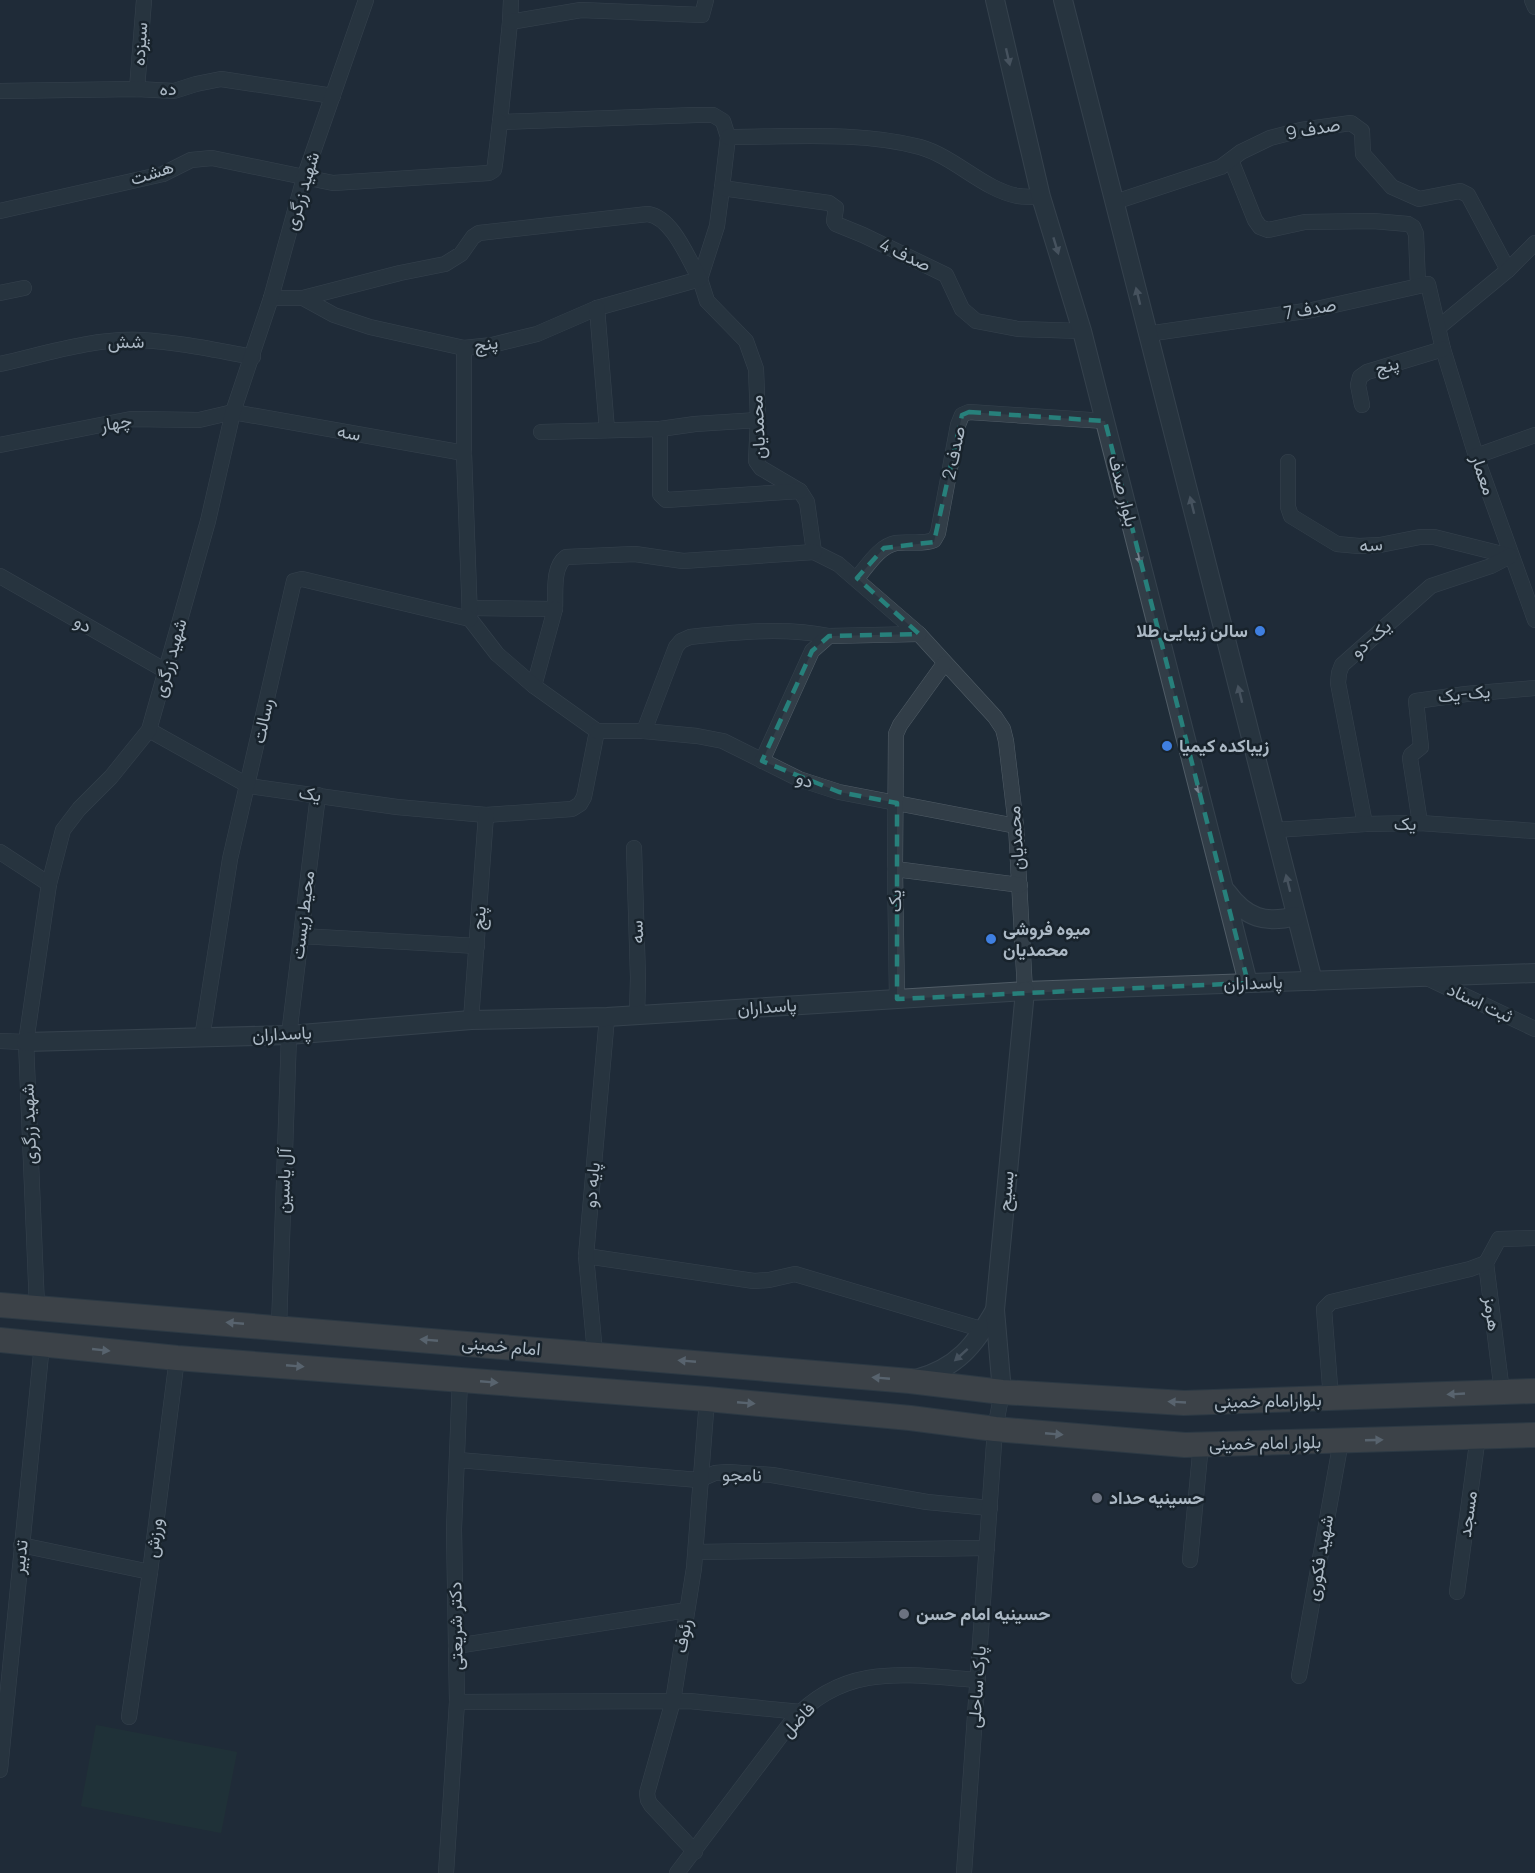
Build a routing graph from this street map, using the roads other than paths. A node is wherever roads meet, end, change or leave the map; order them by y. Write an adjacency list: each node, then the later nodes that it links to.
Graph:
1 (144, 0): 10 (street, سیزده)
2 (366, 0): 12 (street, شهید زرگری)
3 (510, 0): 9 (street)
4 (706, 0): 9 (street)
5 (995, 0): 18 (street, بلوار صدف, one-way to 18)
6 (1063, 0): 19 (street)
7 (1532, 0): 8 (street)
8 (1535, 8)
9 (510, 22): 13 (street)
10 (137, 89): 11 (street, ده); 12 (street, ده)
11 (0, 91)
12 (333, 96): 16 (street, شهید زرگری)
13 (500, 122): 14 (street); 16 (street, هشت)
14 (728, 137): 17 (street); 18 (street)
15 (1231, 160): 19 (street, صدف 9); 22 (street, صدف 9); 24 (street)
16 (304, 177): 20 (street, هشت); 27 (street, شهید زرگری)
17 (722, 188): 23 (street); 31 (street, صدف 4)
18 (1041, 197): 31 (street, بلوار صدف, one-way to 31)
19 (1115, 202): 32 (street, one-way to 19)
20 (0, 211)
21 (1535, 243): 22 (street)
22 (1508, 270): 30 (street)
23 (700, 279): 28 (street, محمدیان); 29 (street, پنج); 39 (street, محمدیان)
24 (1419, 285): 30 (street); 32 (street, صدف 7)
25 (24, 288): 26 (street)
26 (0, 293)
27 (271, 298): 28 (street, پنج); 35 (street, شهید زرگری)
28 (303, 298): 33 (street, پنج)
29 (597, 308): 33 (street, پنج); 42 (street)
30 (1439, 327): 34 (street, معمار)
31 (1082, 331): 40 (street, بلوار صدف)
32 (1147, 334): 74 (street, one-way to 32)
33 (464, 348): 46 (street)
34 (1443, 349): 37 (street, پنج); 47 (street, معمار)
35 (253, 357): 36 (street, شش); 38 (street, شهید زرگری)
36 (0, 364)
37 (1362, 405)
38 (233, 412): 45 (street, چهار); 46 (street, سه); 60 (street, شهید زرگری)
39 (758, 420): 41 (street); 49 (street, محمدیان)
40 (1105, 421): 53 (street, صدف 2); 81 (street, بلوار صدف, one-way to 81)
41 (660, 429): 42 (street); 49 (street)
42 (607, 430): 43 (street)
43 (541, 432)
44 (1535, 435): 47 (street)
45 (0, 445)
46 (464, 453): 55 (street)
47 (1476, 456): 51 (street, معمار)
48 (1288, 462): 51 (street, سه)
49 (800, 491): 50 (street)
50 (814, 552): 53 (street, محمدیان); 54 (street)
51 (1510, 556): 56 (street, معمار); 71 (street, یک-دو)
52 (2, 578): 60 (street, دو)
53 (857, 578): 57 (street, محمدیان)
54 (555, 609): 55 (street); 61 (street)
55 (470, 614): 61 (street); 67 (street, رسالت)
56 (1535, 620)
57 (919, 634): 58 (street); 59 (street, محمدیان)
58 (829, 636): 65 (street); 66 (street)
59 (944, 664): 69 (street, یک); 73 (street, محمدیان)
60 (166, 670): 63 (street, شهید زرگری)
61 (534, 686): 64 (street)
62 (1535, 688): 72 (street, یک-یک)
63 (148, 730): 67 (street, یک); 79 (street, شهید زرگری)
64 (597, 731): 65 (street, دو); 70 (street)
65 (644, 731): 66 (street, دو)
66 (762, 761): 69 (street, دو)
67 (249, 786): 68 (street, یک); 96 (street, رسالت)
68 (318, 795): 70 (street, یک); 83 (street, محیط زیست)
69 (897, 803): 73 (street, دو); 78 (street, یک)
70 (486, 815): 84 (street, پنج)
71 (1365, 824): 72 (street, یک); 74 (street, یک)
72 (1420, 824): 75 (street, یک)
73 (1016, 826): 80 (street, محمدیان)
74 (1275, 830): 82 (street, one-way to 74)
75 (1535, 831)
76 (634, 848): 91 (street, سه)
77 (0, 852): 79 (street)
78 (895, 869): 80 (street); 90 (street, یک)
79 (49, 884): 98 (street, شهید زرگری)
80 (1020, 885): 89 (street, محمدیان)
81 (1224, 888): 82 (street); 88 (street, بلوار صدف)
82 (1296, 916): 87 (street)
83 (301, 936): 84 (street); 95 (street, محیط زیست)
84 (477, 945): 93 (street, پنج)
85 (1535, 973): 86 (street, پاسداران)
86 (1425, 977): 87 (street, پاسداران); 94 (street, ثبت اسناد)
87 (1313, 981): 88 (street, پاسداران)
88 (1248, 983): 89 (street, پاسداران)
89 (1025, 991): 90 (street, پاسداران); 104 (street, بسیح)
90 (897, 999): 91 (street, پاسداران)
91 (637, 1015): 92 (street, پاسداران)
92 (607, 1017): 93 (street, پاسداران); 100 (street, پایه دو)
93 (471, 1020): 95 (street, پاسداران)
94 (1535, 1029)
95 (289, 1035): 96 (street, پاسداران); 105 (street, آل یاسین)
96 (202, 1038): 98 (street, پاسداران)
97 (0, 1041): 98 (street, پاسداران)
98 (26, 1042): 103 (street, شهید زرگری)
99 (1535, 1238): 101 (street)
100 (586, 1256): 106 (street); 109 (street, پایه دو)
101 (1486, 1263): 115 (street, هرمز); 117 (street)
102 (0, 1305): 103 (highway, امام خمینی)
103 (37, 1307): 105 (highway, امام خمینی, one-way to 103); 108 (highway)
104 (995, 1310): 106 (street); 114 (street, بسیح)
105 (279, 1327): 109 (highway, امام خمینی, one-way to 105)
106 (984, 1330): 112 (street, one-way to 112)
107 (0, 1340): 108 (highway, امام خمینی)
108 (42, 1344): 110 (highway, امام خمینی, one-way to 110); 126 (street, تدبیر)
109 (595, 1353): 112 (highway, امام خمینی, one-way to 109)
110 (177, 1358): 111 (highway, امام خمینی, one-way to 111); 130 (street, ورزش)
111 (460, 1380): 116 (highway, امام خمینی, one-way to 116); 123 (street, دکتر شریعتی)
112 (910, 1381): 114 (highway, امام خمینی)
113 (1535, 1391): 115 (highway, بلوارامام خمینی)
114 (1002, 1392): 117 (highway, بلوارامام خمینی, one-way to 114); 118 (street, پارک ساحلی)
115 (1502, 1392): 117 (highway, بلوارامام خمینی, one-way to 117)
116 (707, 1399): 118 (highway, امام خمینی, one-way to 118); 124 (street, رئوف)
117 (1331, 1399)
118 (995, 1429): 122 (highway, بلوار امام خمینی, one-way to 122); 125 (street, پارک ساحلی)
119 (1535, 1435): 120 (highway, بلوار امام خمینی)
120 (1478, 1436): 121 (highway, بلوار امام خمینی, one-way to 120); 131 (street, مسجد)
121 (1341, 1441): 122 (highway, بلوار امام خمینی); 134 (street, شهید فکوری)
122 (1201, 1444): 129 (street)
123 (458, 1460): 124 (street, نامجو); 133 (street, دکتر شریعتی)
124 (699, 1480): 125 (street, نامجو); 128 (street, رئوف)
125 (990, 1508): 127 (street, پارک ساحلی)
126 (21, 1545): 130 (street); 140 (street, تدبیر)
127 (987, 1548): 128 (street); 135 (street, پارک ساحلی)
128 (696, 1552): 132 (street, رئوف)
129 (1190, 1560)
130 (150, 1572): 139 (street, ورزش)
131 (1457, 1592)
132 (687, 1610): 133 (street); 136 (street, رئوف)
133 (456, 1646): 137 (street, دکتر شریعتی)
134 (1299, 1676)
135 (978, 1680): 138 (street, فاضل); 144 (street, پارک ساحلی)
136 (673, 1701): 137 (street); 138 (street); 141 (street, رئوف)
137 (457, 1702): 142 (street, دکتر شریعتی)
138 (801, 1712): 141 (street, فاضل)
139 (129, 1717)
140 (0, 1770)
141 (695, 1852): 143 (street, فاضل)
142 (446, 1873)
143 (678, 1873)
144 (964, 1873)

